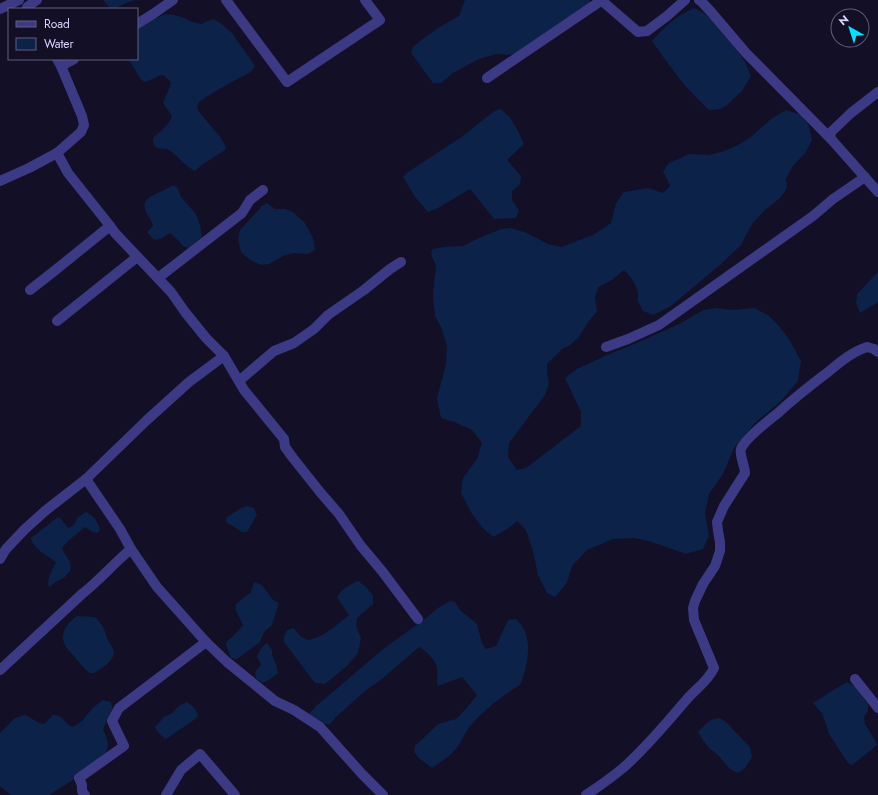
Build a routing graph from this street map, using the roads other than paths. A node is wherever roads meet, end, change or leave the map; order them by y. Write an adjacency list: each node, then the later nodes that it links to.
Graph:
1 (19, 0): 10 (street)
2 (37, 0): 9 (street)
3 (173, 0): 11 (street)
4 (226, 0): 5 (street)
5 (365, 0)
6 (601, 0): 7 (street); 14 (street)
7 (685, 0)
8 (699, 0): 16 (street)
9 (29, 5)
10 (0, 10)
11 (138, 23)
12 (69, 60): 13 (street)
13 (59, 62): 17 (street)
14 (487, 78)
15 (878, 92): 16 (street)
16 (831, 139): 18 (street)
17 (57, 153): 19 (street); 22 (street)
18 (865, 177): 21 (street); 28 (street)
19 (0, 181)
20 (263, 190): 25 (street)
21 (878, 192)
22 (110, 226): 23 (street); 26 (street)
23 (137, 257): 25 (street); 27 (street)
24 (400, 262): 31 (street)
25 (158, 278): 30 (street)
26 (30, 290)
27 (58, 321)
28 (606, 348)
29 (878, 352): 44 (street)
30 (224, 356): 31 (street); 32 (street)
31 (239, 381): 35 (street)
32 (86, 479): 33 (street); 34 (street)
33 (131, 549): 36 (street); 37 (street)
34 (0, 559)
35 (418, 619)
36 (206, 642): 40 (street); 43 (street)
37 (0, 670)
38 (855, 679): 39 (street)
39 (878, 708)
40 (85, 795)
41 (166, 795): 42 (street)
42 (235, 795)
43 (383, 795)
44 (586, 795)

